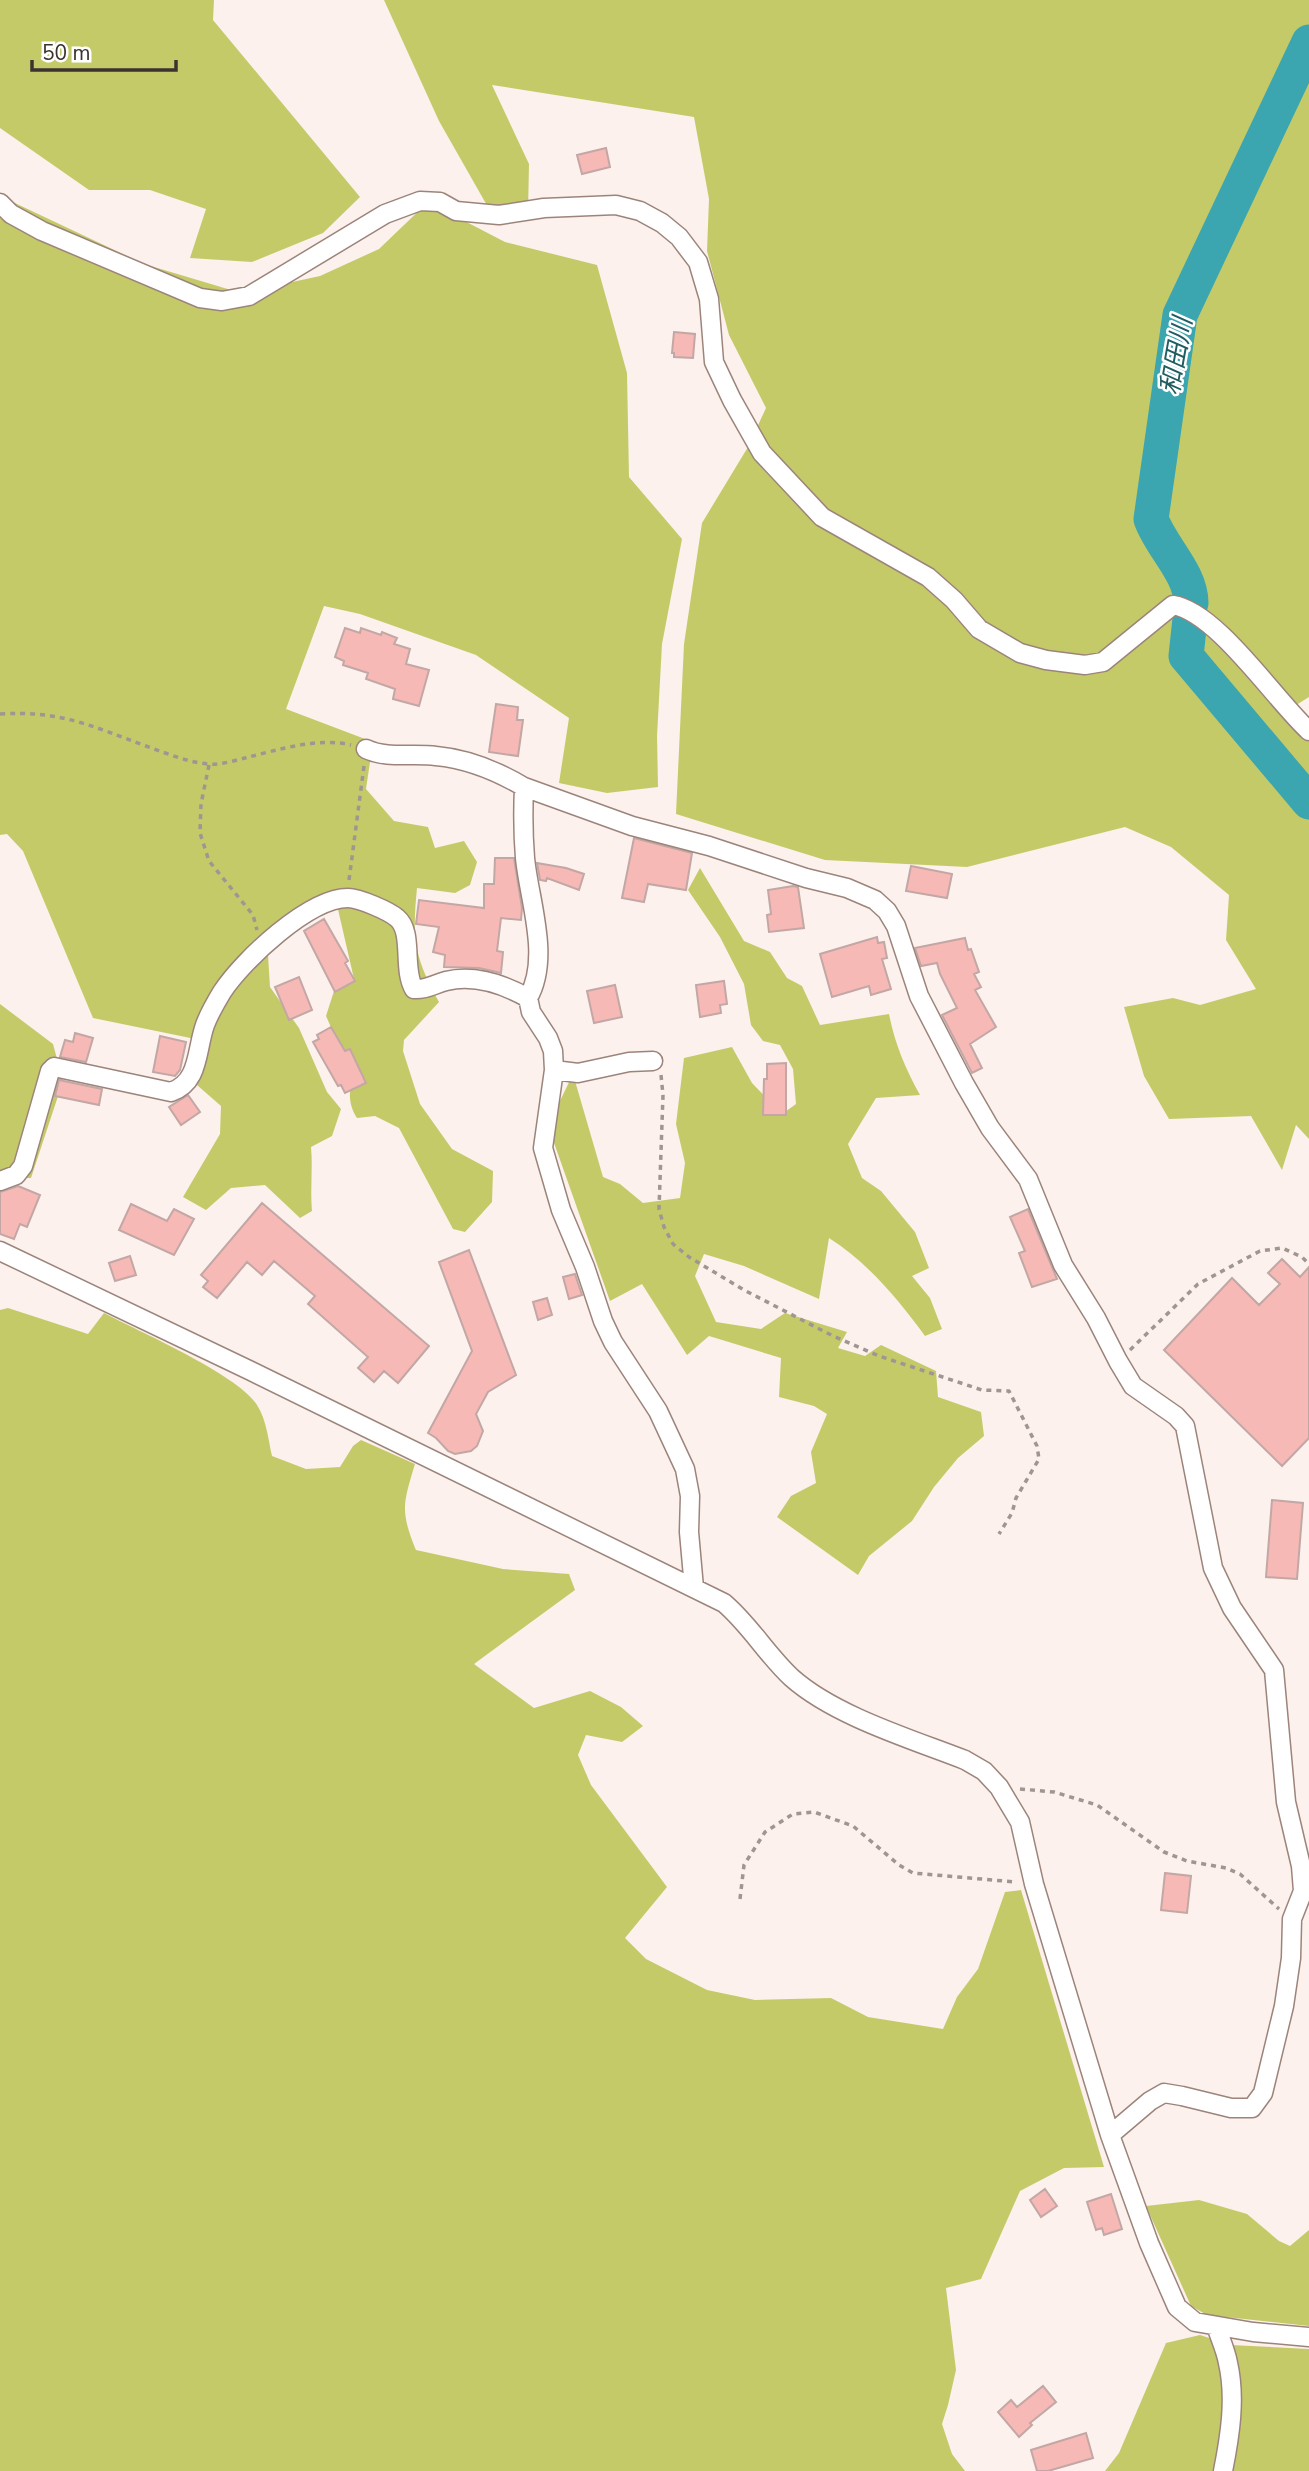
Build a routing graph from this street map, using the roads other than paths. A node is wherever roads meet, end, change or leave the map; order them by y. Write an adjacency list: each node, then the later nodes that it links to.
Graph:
1 (0, 203): 2 (street)
2 (1309, 731)
3 (366, 749): 4 (street)
4 (524, 786): 5 (street); 11 (street)
5 (528, 998): 7 (street); 8 (street)
6 (653, 1061): 7 (street)
7 (554, 1070): 10 (street)
8 (0, 1181)
9 (0, 1251): 10 (street)
10 (694, 1588): 11 (street)
11 (1110, 2135): 12 (street)
12 (1216, 2326): 13 (street); 14 (street)
13 (1309, 2337)
14 (1223, 2471)

